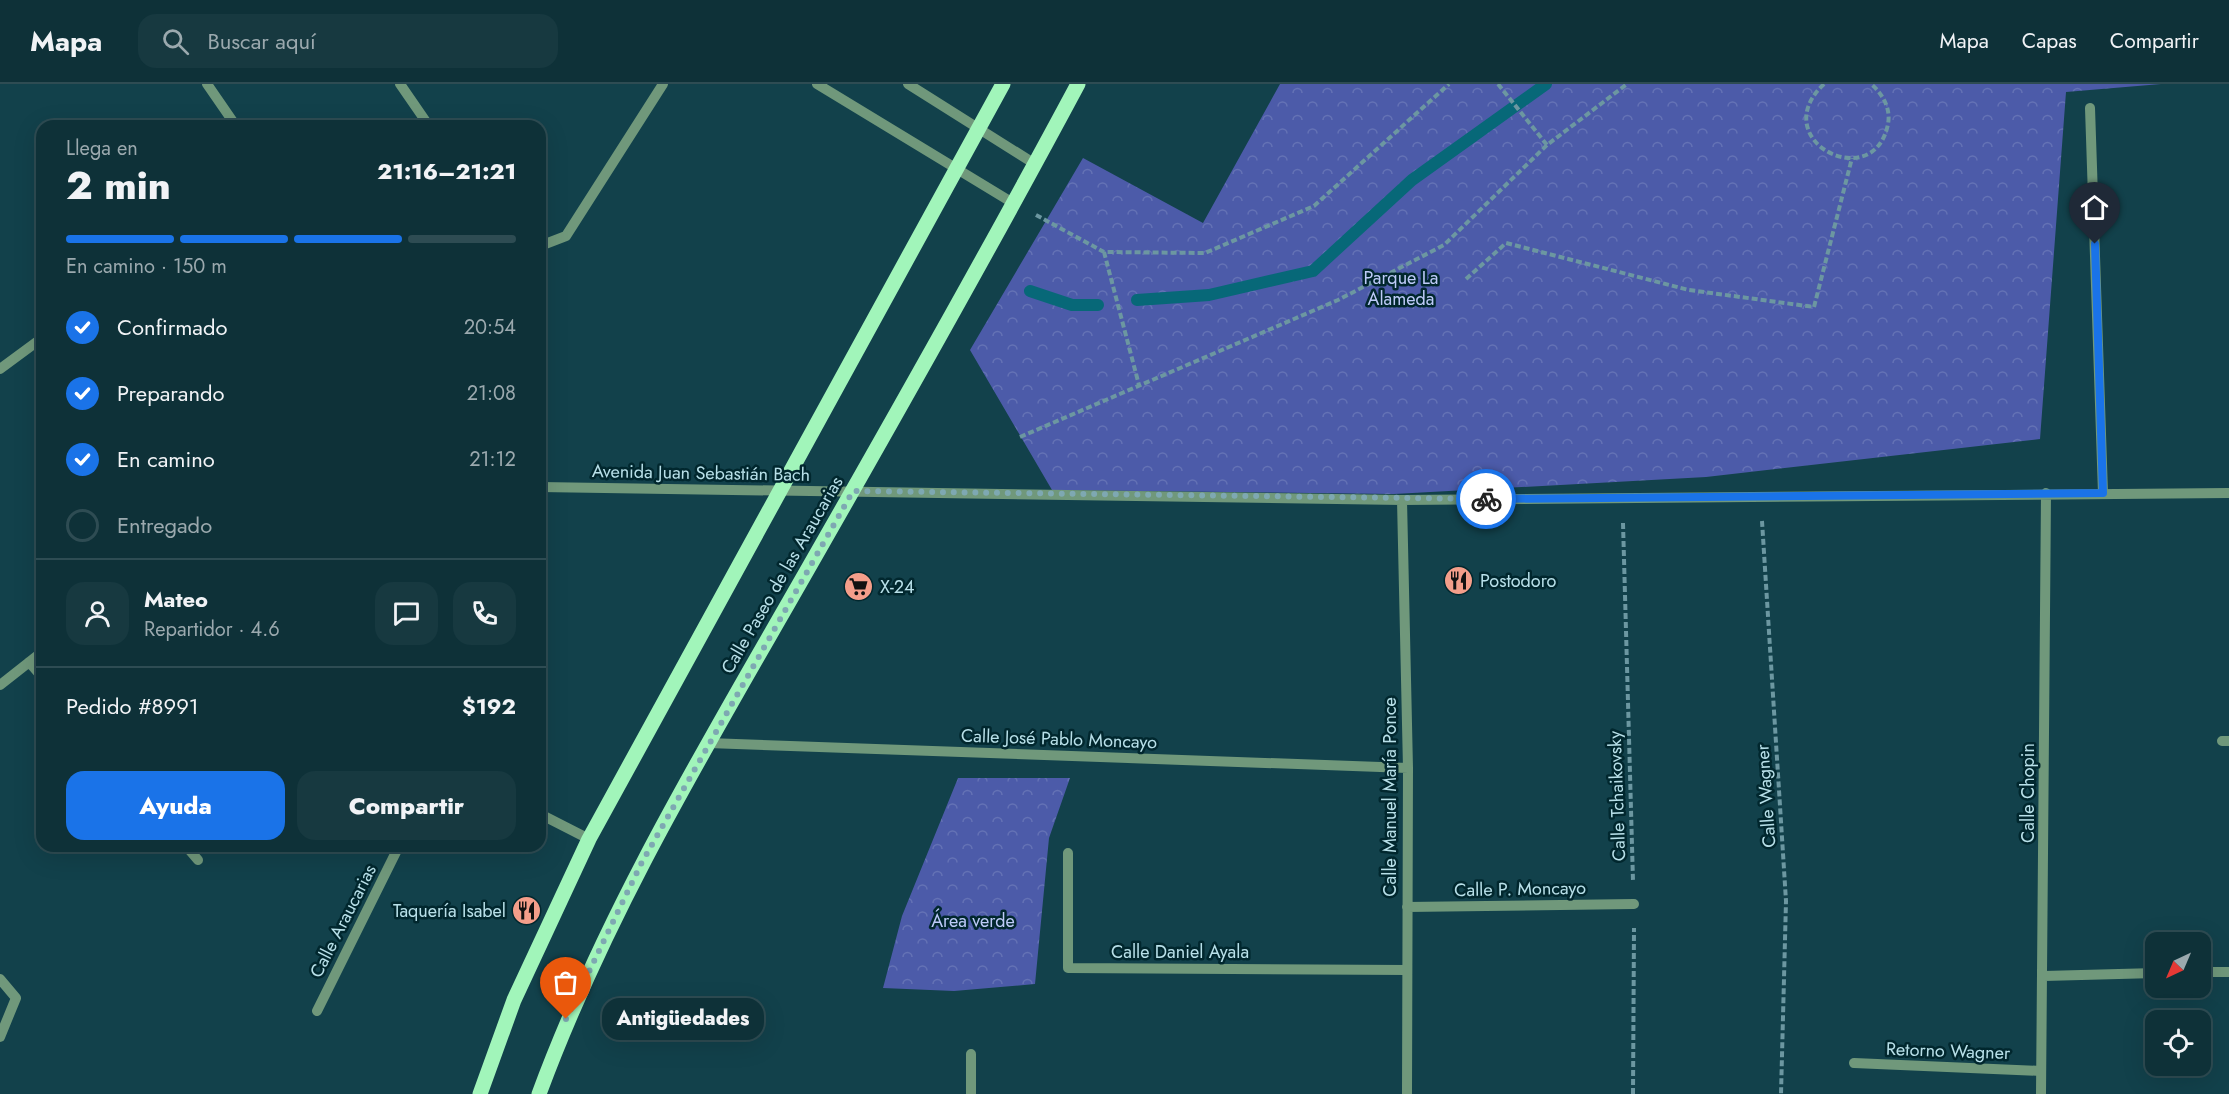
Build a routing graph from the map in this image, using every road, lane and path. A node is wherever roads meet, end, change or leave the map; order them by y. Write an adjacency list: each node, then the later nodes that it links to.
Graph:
1 (207, 84): 14 (street)
2 (400, 84): 15 (street)
3 (663, 84): 22 (street)
4 (816, 84): 20 (street)
5 (908, 84): 16 (street)
6 (1003, 84): 16 (main road)
7 (1078, 84): 19 (main road, Calle Paseo de las Araucarias)
8 (1449, 84): 23 (path)
9 (1498, 84): 17 (path)
10 (1627, 84): 17 (path)
11 (1824, 84): 18 (path)
12 (1871, 84): 18 (path)
13 (2090, 108): 33 (street)
14 (232, 120)
15 (425, 120)
16 (978, 129): 19 (street); 20 (main road)
17 (1547, 145): 27 (path)
18 (1852, 158): 24 (path)
19 (1035, 164): 21 (main road, Calle Paseo de las Araucarias)
20 (956, 169): 21 (street); 30 (main road)
21 (1013, 203): 23 (path); 31 (main road, Calle Paseo de las Araucarias)
22 (546, 244)
23 (1104, 252): 27 (path)
24 (1466, 279)
25 (36, 342): 26 (street)
26 (0, 369)
27 (1139, 385): 28 (path)
28 (1020, 437)
29 (546, 487): 30 (street, Avenida Juan Sebastián Bach)
30 (782, 491): 31 (street, Avenida Juan Sebastián Bach); 45 (main road)
31 (853, 491): 37 (street, Avenida Juan Sebastián Bach); 42 (main road, Calle Paseo de las Araucarias)
32 (2046, 493): 33 (street, Avenida Juan Sebastián Bach); 35 (street, Avenida Juan Sebastián Bach); 56 (street, Calle Chopin)
33 (2103, 493): 34 (street, Avenida Juan Sebastián Bach)
34 (2229, 493)
35 (1761, 496): 36 (street, Avenida Juan Sebastián Bach); 68 (path, Calle Wagner)
36 (1622, 498): 37 (street, Avenida Juan Sebastián Bach); 50 (path, Calle Tchaikovsky)
37 (1402, 500): 43 (street, Calle Manuel María Ponce)
38 (36, 657): 39 (street)
39 (29, 662): 40 (street); 41 (street)
40 (36, 670)
41 (0, 685)
42 (708, 743): 43 (street, Calle José Pablo Moncayo); 64 (main road, Calle Paseo de las Araucarias)
43 (1408, 768): 51 (street, Calle Manuel María Ponce)
44 (546, 817): 45 (street)
45 (589, 839): 63 (main road)
46 (191, 852): 49 (street)
47 (396, 852): 58 (street, Calle Araucarias)
48 (1068, 853): 52 (street, Calle Daniel Ayala)
49 (198, 860)
50 (1634, 904): 51 (street, Calle P. Moncayo); 67 (path, Calle Tchaikovsky)
51 (1407, 907): 52 (street, Calle Manuel María Ponce)
52 (1407, 970): 66 (street, Calle Manuel María Ponce)
53 (2211, 972): 54 (street)
54 (2229, 972)
55 (2145, 973): 56 (street)
56 (2044, 976): 62 (street, Calle Chopin)
57 (0, 979): 59 (street)
58 (317, 1011)
59 (0, 1037)
60 (971, 1054): 65 (street)
61 (1854, 1063): 62 (street, Retorno Wagner)
62 (2041, 1071): 69 (street, Calle Chopin)
63 (480, 1094)
64 (539, 1094)
65 (971, 1094)
66 (1407, 1094)
67 (1633, 1094)
68 (1781, 1094)
69 (2041, 1094)

